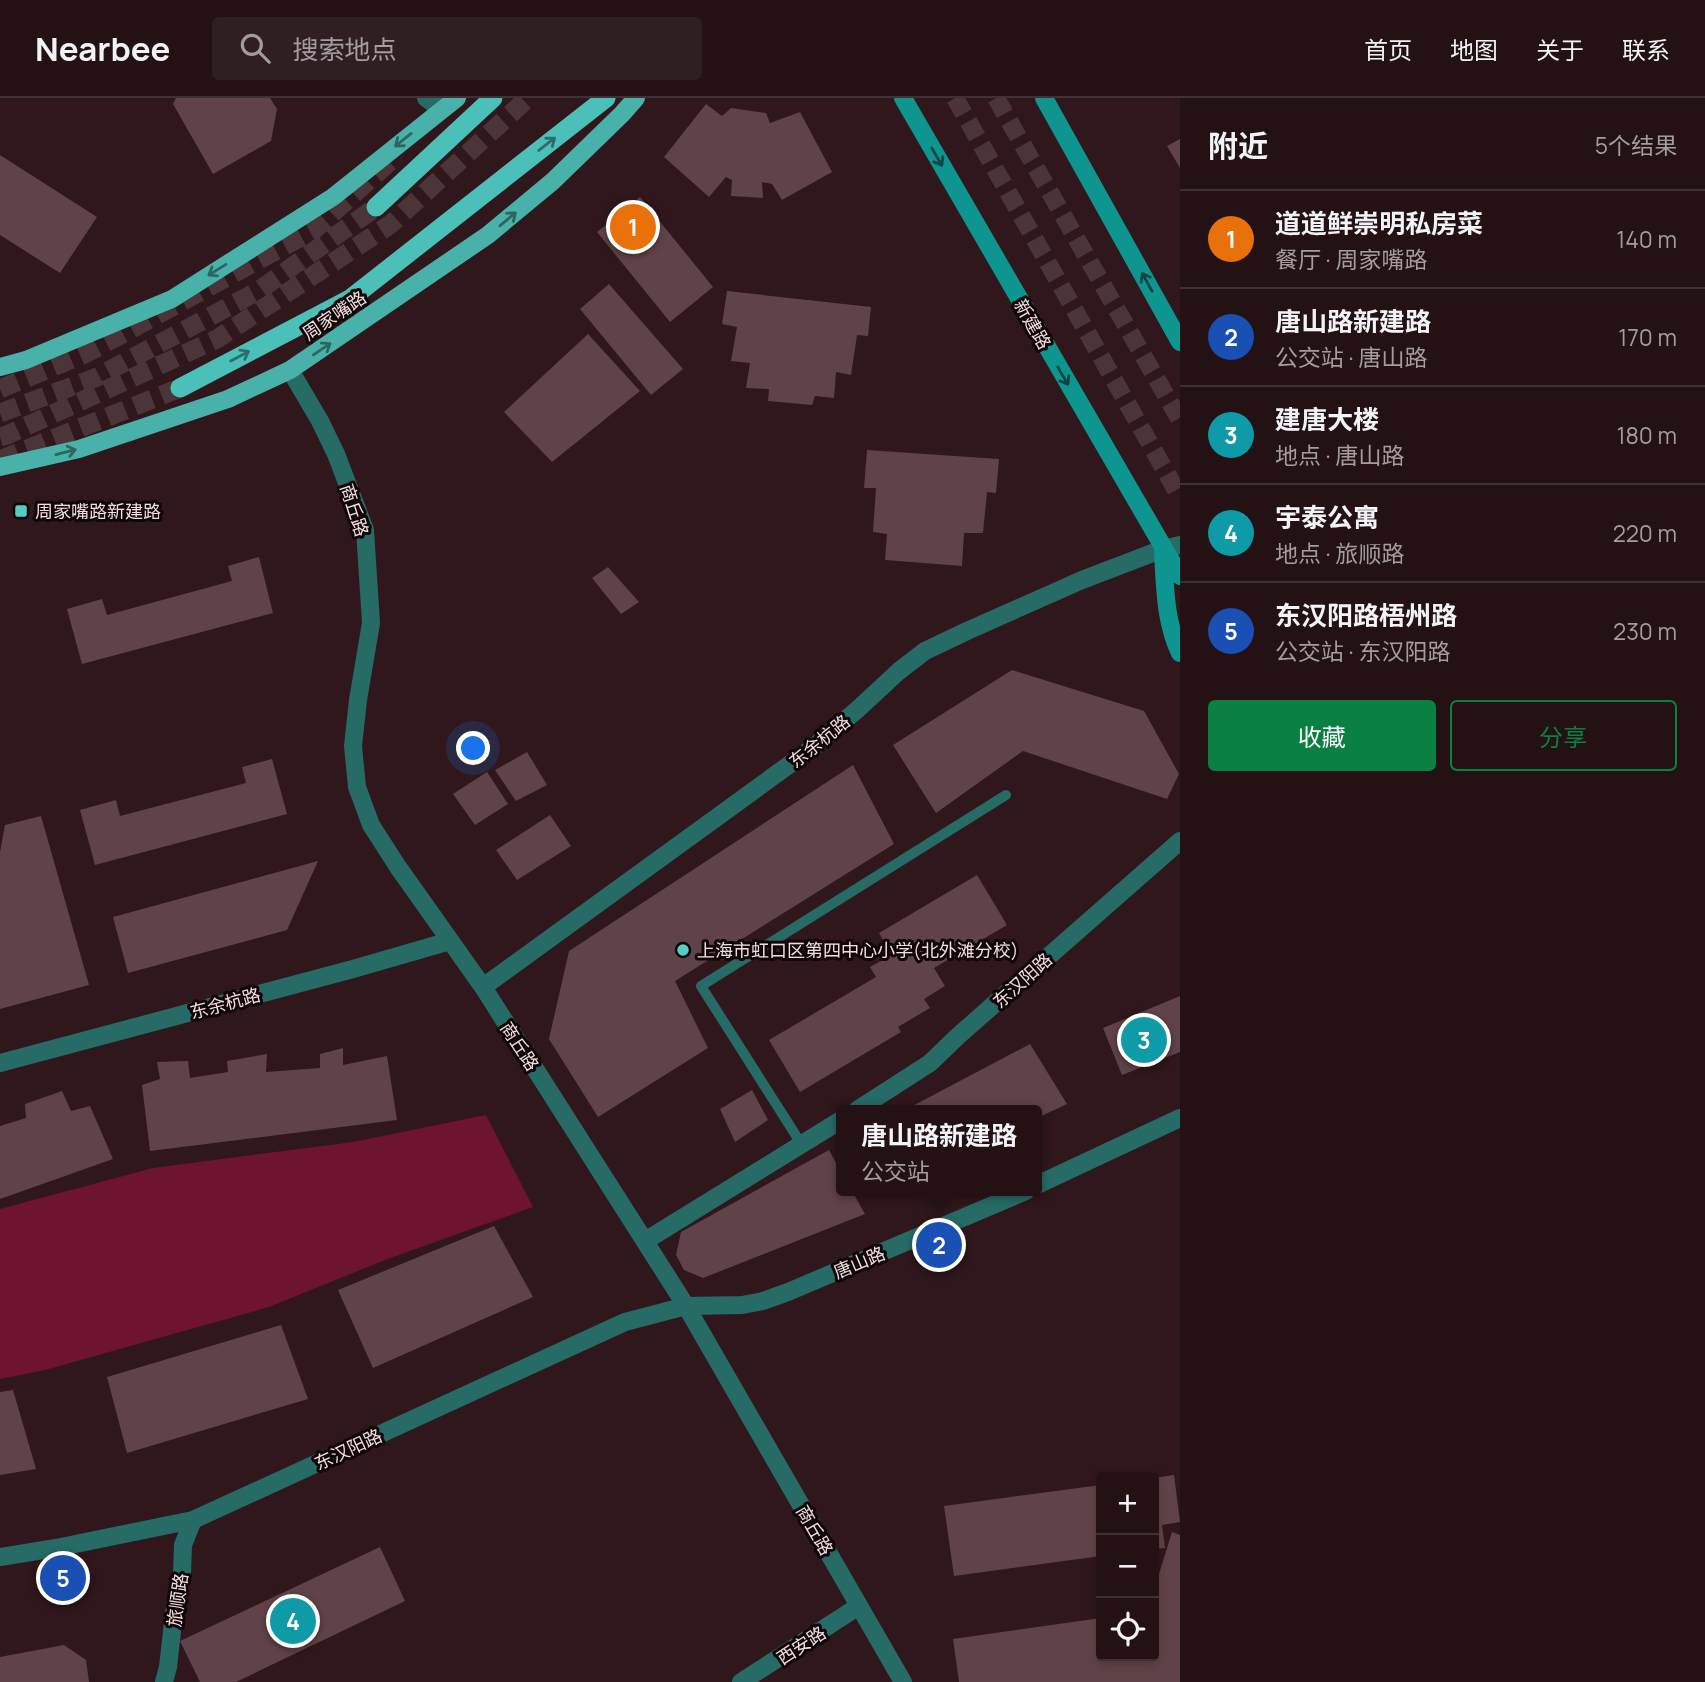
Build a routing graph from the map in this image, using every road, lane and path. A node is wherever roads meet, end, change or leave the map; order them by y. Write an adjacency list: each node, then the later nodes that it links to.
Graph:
1 (426, 98): 8 (street)
2 (457, 98): 8 (main road)
3 (493, 98): 9 (highway)
4 (606, 98): 13 (highway, one-way to 4)
5 (636, 98): 12 (main road, 周家嘴路, one-way to 5)
6 (903, 98): 15 (main road, 新建路, one-way to 15)
7 (1044, 98): 10 (main road, one-way to 7)
8 (441, 109): 11 (main road, one-way to 11)
9 (376, 207)
10 (1180, 341)
11 (0, 367)
12 (290, 370): 14 (main road, 周家嘴路, one-way to 12); 21 (street, 商丘路)
13 (180, 388)
14 (0, 467)
15 (1171, 547): 16 (main road, 新建路); 17 (main road); 18 (main road, 新建路); 22 (street, 东余杭路)
16 (1180, 559)
17 (1180, 576)
18 (1180, 653)
19 (1006, 795): 27 (lane)
20 (1180, 841): 24 (street, 东汉阳路)
21 (450, 941): 22 (street, 商丘路); 23 (street, 东余杭路)
22 (483, 987): 30 (street, 商丘路)
23 (0, 1063)
24 (865, 1105)
25 (1180, 1118): 28 (street)
26 (836, 1123): 27 (street)
27 (802, 1144): 30 (street)
28 (1042, 1183)
29 (1014, 1196): 31 (street, 唐山路)
30 (645, 1241): 31 (street, 商丘路)
31 (686, 1306): 32 (street, 东汉阳路); 34 (street, 商丘路)
32 (193, 1520): 33 (street, 东汉阳路); 35 (street, 旅顺路)
33 (0, 1557)
34 (859, 1606): 36 (street, 西安路); 37 (street, 商丘路)
35 (164, 1682)
36 (741, 1682)
37 (903, 1682)

